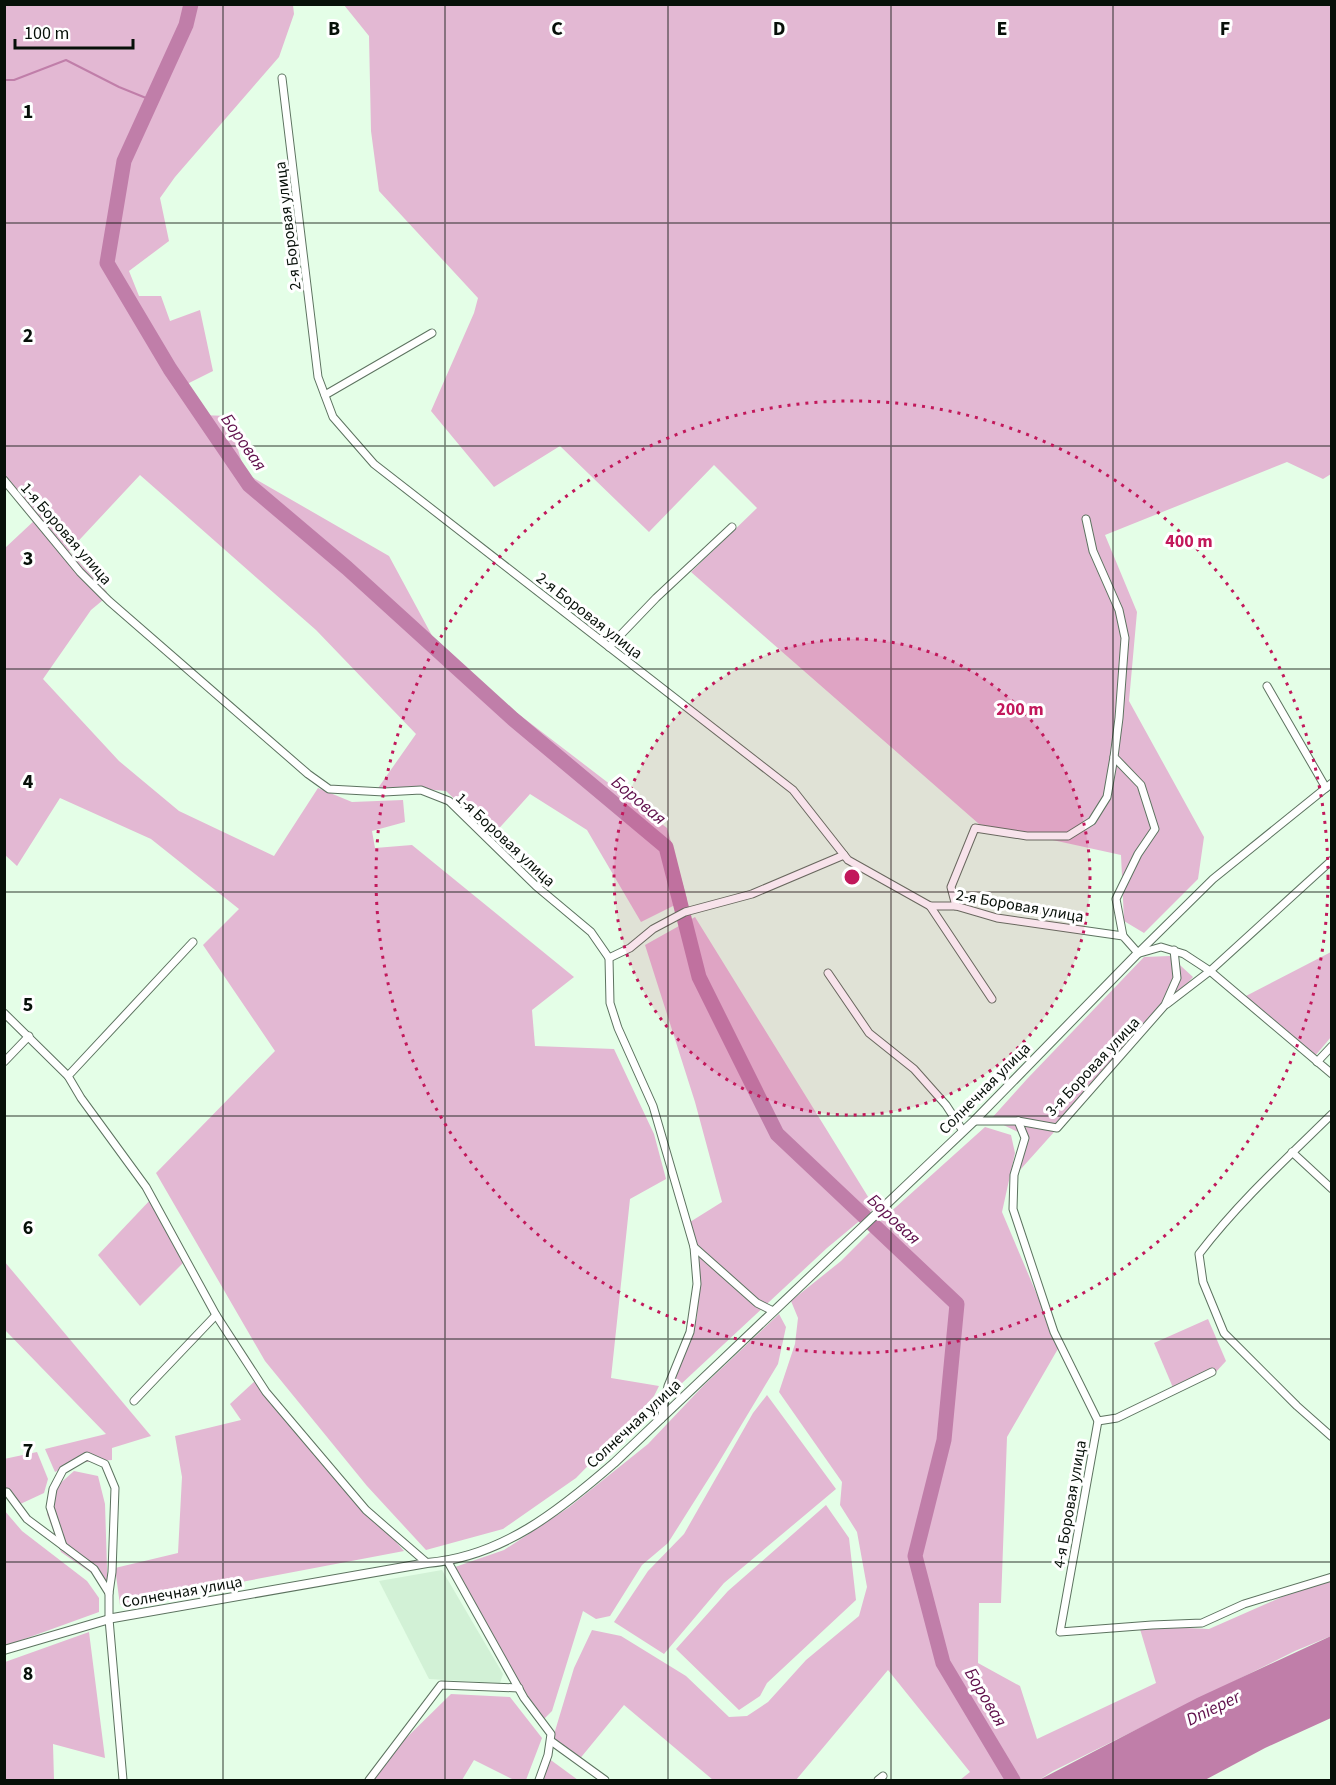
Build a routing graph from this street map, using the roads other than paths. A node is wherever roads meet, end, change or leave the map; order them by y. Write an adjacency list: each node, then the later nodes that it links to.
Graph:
1 (282, 78): 3 (street, 2-я Боровая улица)
2 (432, 333): 3 (street)
3 (325, 395): 7 (street, 2-я Боровая улица)
4 (4, 480): 19 (street, 1-я Боровая улица)
5 (1086, 519): 9 (street)
6 (732, 527): 7 (street)
7 (609, 647): 11 (street, 2-я Боровая улица)
8 (1267, 686): 10 (street)
9 (1114, 757): 14 (street); 15 (street)
10 (1329, 786): 18 (street)
11 (844, 855): 13 (street, 2-я Боровая улица); 19 (street)
12 (1332, 860): 20 (street)
13 (930, 906): 14 (street, 2-я Боровая улица); 22 (street)
14 (956, 906): 15 (street, 2-я Боровая улица)
15 (1123, 936): 18 (street)
16 (193, 942): 30 (street)
17 (1174, 950): 18 (street); 20 (street); 23 (street, 3-я Боровая улица)
18 (1138, 953): 32 (street, Солнечная улица)
19 (609, 958): 37 (street)
20 (1210, 971): 23 (street); 28 (street)
21 (828, 973): 34 (street)
22 (992, 999)
23 (1165, 1005): 33 (street, 3-я Боровая улица)
24 (4, 1013): 25 (street)
25 (29, 1036): 27 (street); 30 (street)
26 (1332, 1046): 28 (street)
27 (4, 1062)
28 (1317, 1062): 29 (street)
29 (1332, 1074)
30 (68, 1076): 39 (street)
31 (1332, 1114): 35 (street)
32 (974, 1121): 33 (street, 3-я Боровая улица); 34 (street, Солнечная улица)
33 (1018, 1121): 43 (street, 4-я Боровая улица)
34 (963, 1131): 38 (street, Солнечная улица)
35 (1292, 1152): 36 (street); 44 (street)
36 (1332, 1189)
37 (694, 1247): 38 (street); 42 (street)
38 (773, 1311): 42 (street, Солнечная улица)
39 (216, 1315): 41 (street); 48 (street)
40 (1212, 1372): 43 (street)
41 (134, 1401)
42 (661, 1419): 47 (street, Солнечная улица)
43 (1098, 1421): 49 (street, 4-я Боровая улица)
44 (1332, 1437)
45 (4, 1492): 46 (street)
46 (63, 1546): 50 (street); 50 (street)
47 (448, 1562): 48 (street, Солнечная улица); 53 (street)
48 (428, 1563): 51 (street, Солнечная улица)
49 (1332, 1577)
50 (109, 1593): 51 (street)
51 (109, 1619): 52 (street, Солнечная улица); 55 (street)
52 (4, 1650)
53 (519, 1688): 54 (street); 56 (street)
54 (551, 1741): 57 (street); 58 (street)
55 (123, 1780)
56 (369, 1780)
57 (539, 1780)
58 (605, 1780)

